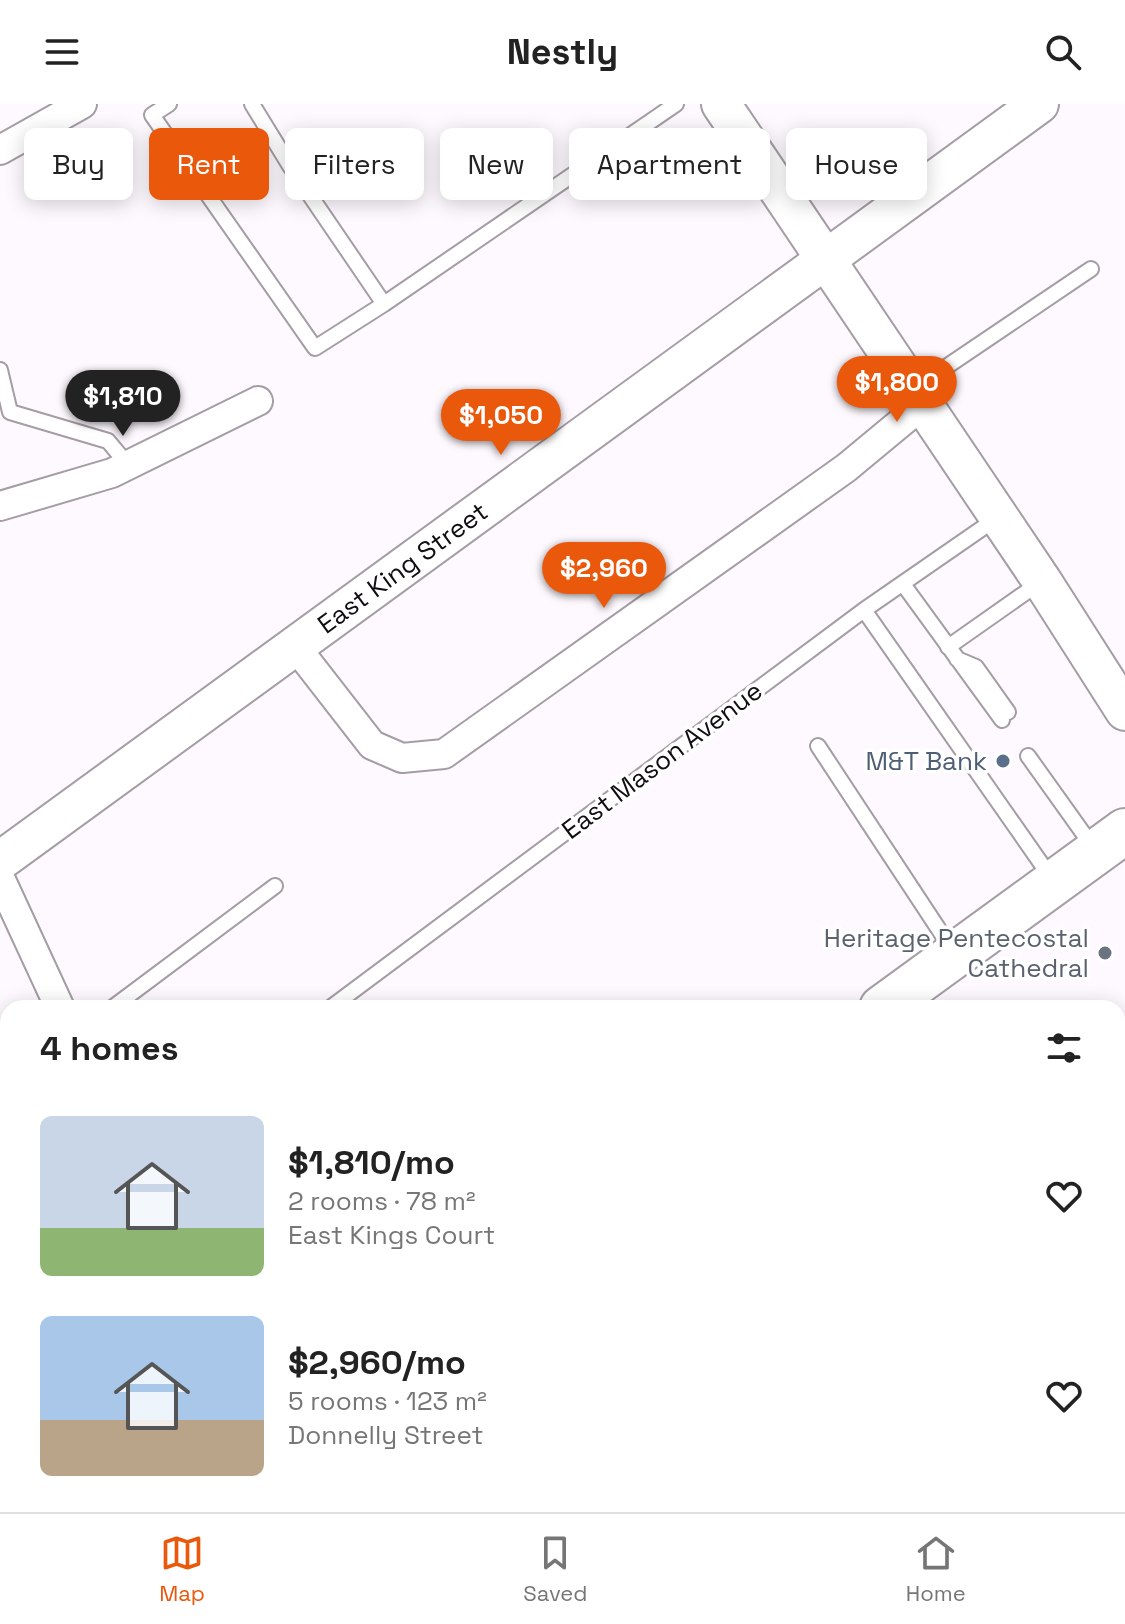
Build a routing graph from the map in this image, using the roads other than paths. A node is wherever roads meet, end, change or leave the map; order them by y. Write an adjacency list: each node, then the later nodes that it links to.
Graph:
1 (82, 104): 7 (street)
2 (169, 104): 10 (lane)
3 (252, 104): 10 (lane)
4 (676, 104): 10 (lane)
5 (721, 104): 8 (street)
6 (1039, 104): 8 (street, East King Street)
7 (0, 150)
8 (826, 259): 12 (street); 20 (street, East King Street)
9 (1091, 269): 12 (lane)
10 (384, 304)
11 (0, 370): 14 (lane)
12 (917, 398): 16 (street); 20 (street)
13 (258, 401): 14 (street)
14 (128, 465): 15 (street)
15 (0, 506)
16 (998, 518): 17 (street); 18 (lane, East Mason Avenue)
17 (1042, 581): 21 (lane); 22 (street)
18 (903, 584): 19 (lane, East Mason Avenue); 21 (lane)
19 (864, 610): 29 (lane); 34 (lane, East Mason Avenue)
20 (295, 646): 27 (street, East King Street)
21 (952, 653): 23 (lane)
22 (1125, 711)
23 (1006, 718)
24 (818, 746): 31 (lane)
25 (1032, 753): 26 (lane)
26 (1111, 842): 29 (main road)
27 (0, 861)
28 (0, 878): 32 (street)
29 (1055, 883): 31 (main road)
30 (275, 886): 33 (lane)
31 (955, 955): 35 (main road)
32 (56, 1000)
33 (123, 1000)
34 (341, 1000)
35 (893, 1000)

